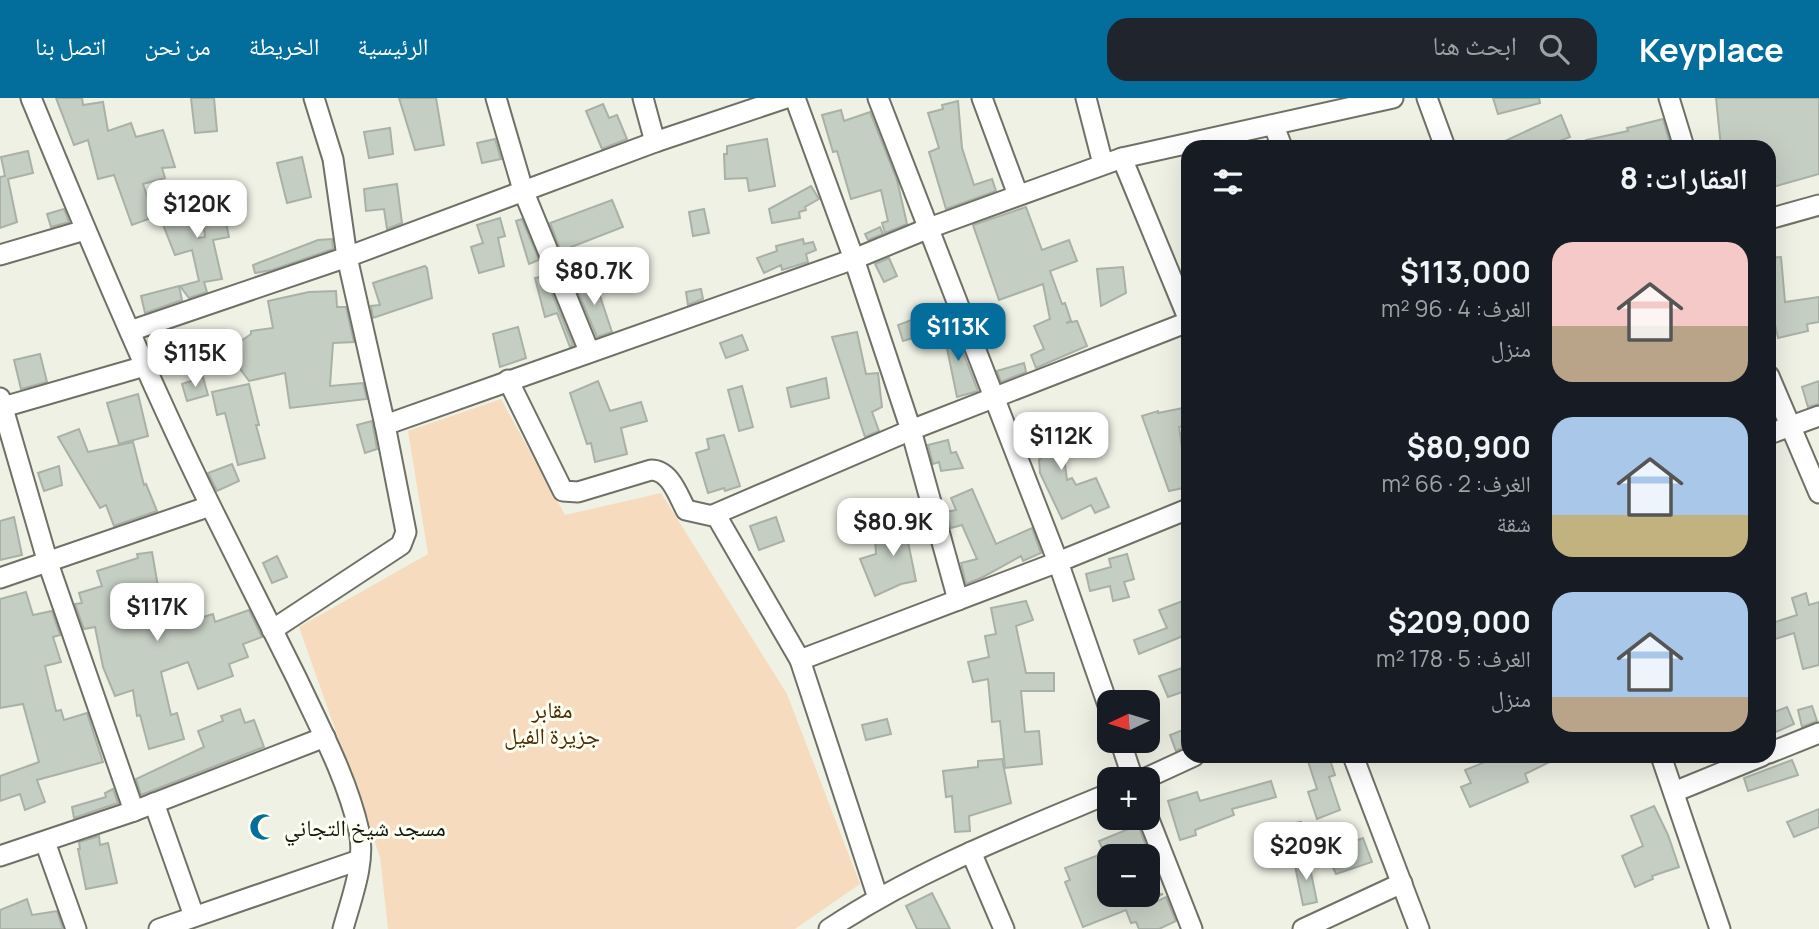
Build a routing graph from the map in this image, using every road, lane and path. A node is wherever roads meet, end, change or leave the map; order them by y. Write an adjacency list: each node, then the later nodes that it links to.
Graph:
1 (31, 98): 26 (street)
2 (314, 98): 28 (street)
3 (496, 98): 21 (street)
4 (643, 98): 18 (street)
5 (786, 98): 18 (street)
6 (795, 98): 29 (street)
7 (878, 98): 25 (street)
8 (982, 98): 22 (street)
9 (1086, 98): 20 (street)
10 (1393, 98): 13 (street)
11 (1427, 98): 16 (street)
12 (1669, 98): 17 (street)
13 (1273, 126): 14 (street); 15 (street)
14 (1209, 140)
15 (1279, 140)
16 (1442, 140)
17 (1682, 140)
18 (655, 142): 21 (street)
19 (1181, 146): 20 (street)
20 (1112, 161): 22 (street); 30 (street)
21 (523, 190): 28 (street); 33 (street)
22 (1018, 195): 25 (street)
23 (1819, 205): 24 (street)
24 (1776, 217)
25 (929, 228): 29 (street); 37 (street)
26 (85, 230): 27 (street); 32 (street)
27 (0, 255)
28 (347, 257): 32 (street); 40 (street)
29 (854, 259): 33 (street); 42 (street)
30 (1181, 305)
31 (1181, 323): 37 (street)
32 (130, 331): 34 (street)
33 (589, 351): 35 (street)
34 (145, 366): 38 (street); 45 (street)
35 (508, 380): 40 (street); 47 (street)
36 (1776, 393): 41 (street)
37 (994, 398): 42 (street); 48 (street)
38 (1, 404): 49 (street)
39 (1819, 416): 41 (street)
40 (385, 425): 52 (street)
41 (1790, 426): 43 (street); 44 (street)
42 (911, 430): 47 (street); 51 (street)
43 (1776, 431)
44 (1819, 493)
45 (210, 506): 49 (street); 52 (street)
46 (1181, 512): 48 (street)
47 (713, 515): 53 (street)
48 (1058, 562): 51 (street); 54 (street)
49 (48, 563): 50 (street); 66 (street)
50 (0, 578)
51 (958, 600): 53 (street)
52 (272, 630): 56 (street)
53 (800, 660): 73 (street)
54 (1103, 690)
55 (1819, 733): 57 (street)
56 (325, 737): 65 (street); 71 (street)
57 (1776, 750)
58 (1181, 762): 62 (street)
59 (1356, 763): 72 (street)
60 (1664, 763): 63 (street)
61 (1745, 763): 63 (street)
62 (1160, 772)
63 (1674, 792): 83 (street)
64 (1097, 799): 69 (street)
65 (154, 803): 66 (street); 74 (street)
66 (134, 811): 68 (street)
67 (1153, 830): 81 (street)
68 (45, 842): 70 (street); 76 (street)
69 (971, 852): 73 (street); 80 (street)
70 (0, 856)
71 (359, 860): 74 (street); 78 (street)
72 (1402, 883): 75 (street); 82 (street)
73 (878, 898): 79 (street)
74 (194, 916): 77 (street)
75 (1310, 928)
76 (76, 929)
77 (159, 929)
78 (343, 929)
79 (829, 929)
80 (1004, 929)
81 (1192, 929)
82 (1419, 929)
83 (1720, 929)

